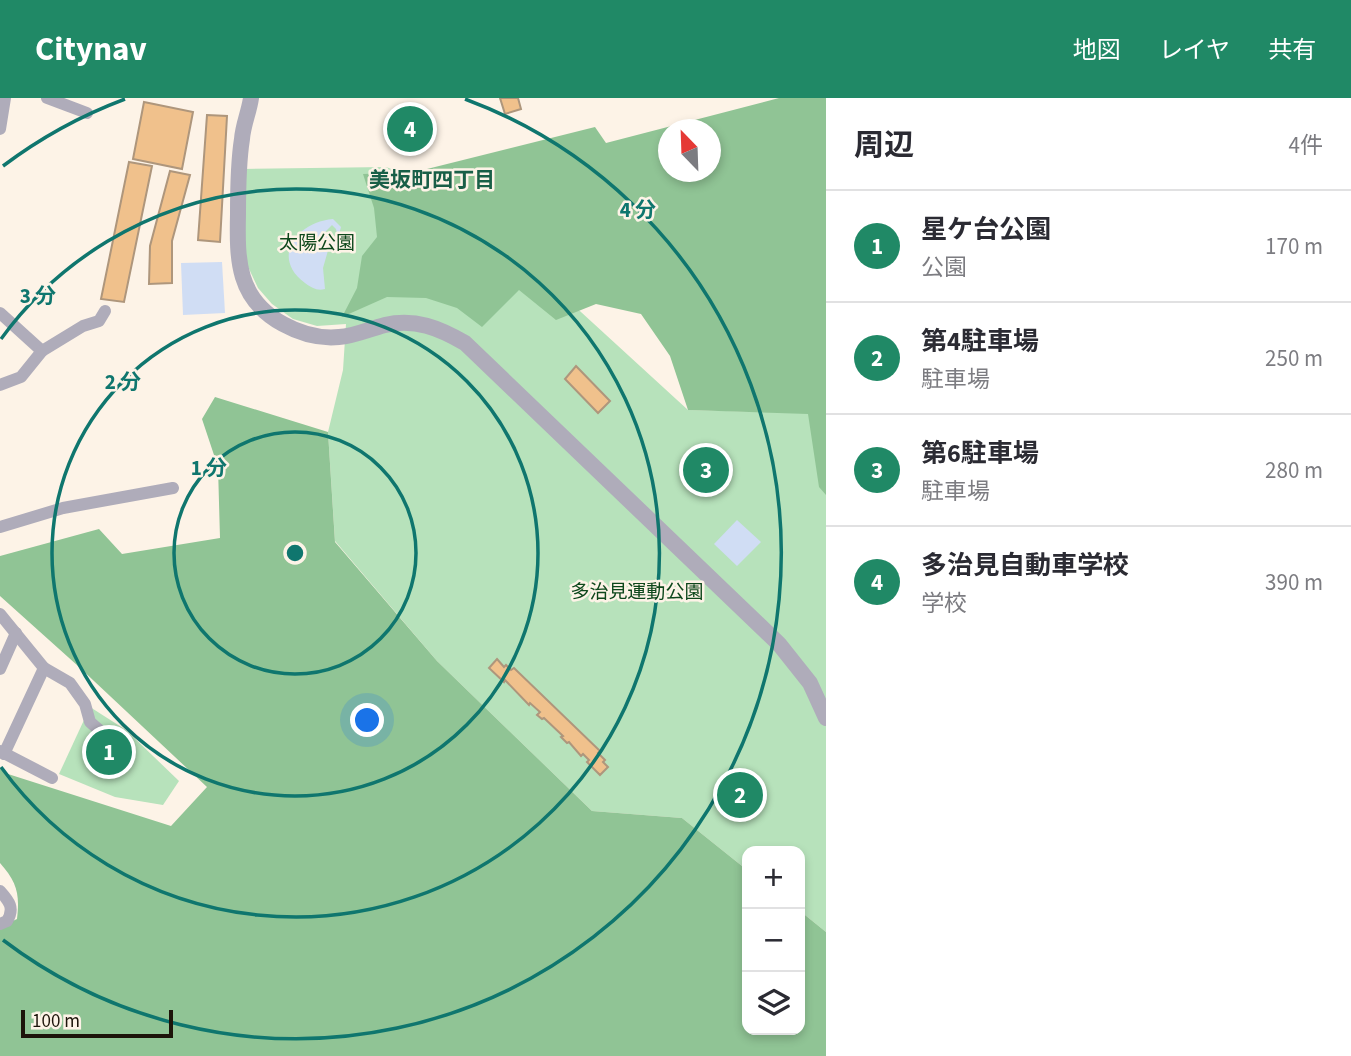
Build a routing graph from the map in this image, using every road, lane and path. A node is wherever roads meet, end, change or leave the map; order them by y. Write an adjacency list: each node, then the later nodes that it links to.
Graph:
1 (5, 98): 5 (street)
2 (47, 98): 4 (street)
3 (251, 98): 16 (street)
4 (87, 113)
5 (0, 129)
6 (105, 311): 8 (street)
7 (0, 313): 8 (street)
8 (42, 351): 9 (street)
9 (0, 385)
10 (173, 488): 11 (street)
11 (0, 527)
12 (0, 614): 13 (street)
13 (16, 633): 14 (street); 15 (street)
14 (0, 668)
15 (44, 668): 17 (street); 18 (street)
16 (826, 718)
17 (105, 735)
18 (2, 752): 19 (street)
19 (52, 778)
20 (0, 891): 21 (street)
21 (0, 924)

